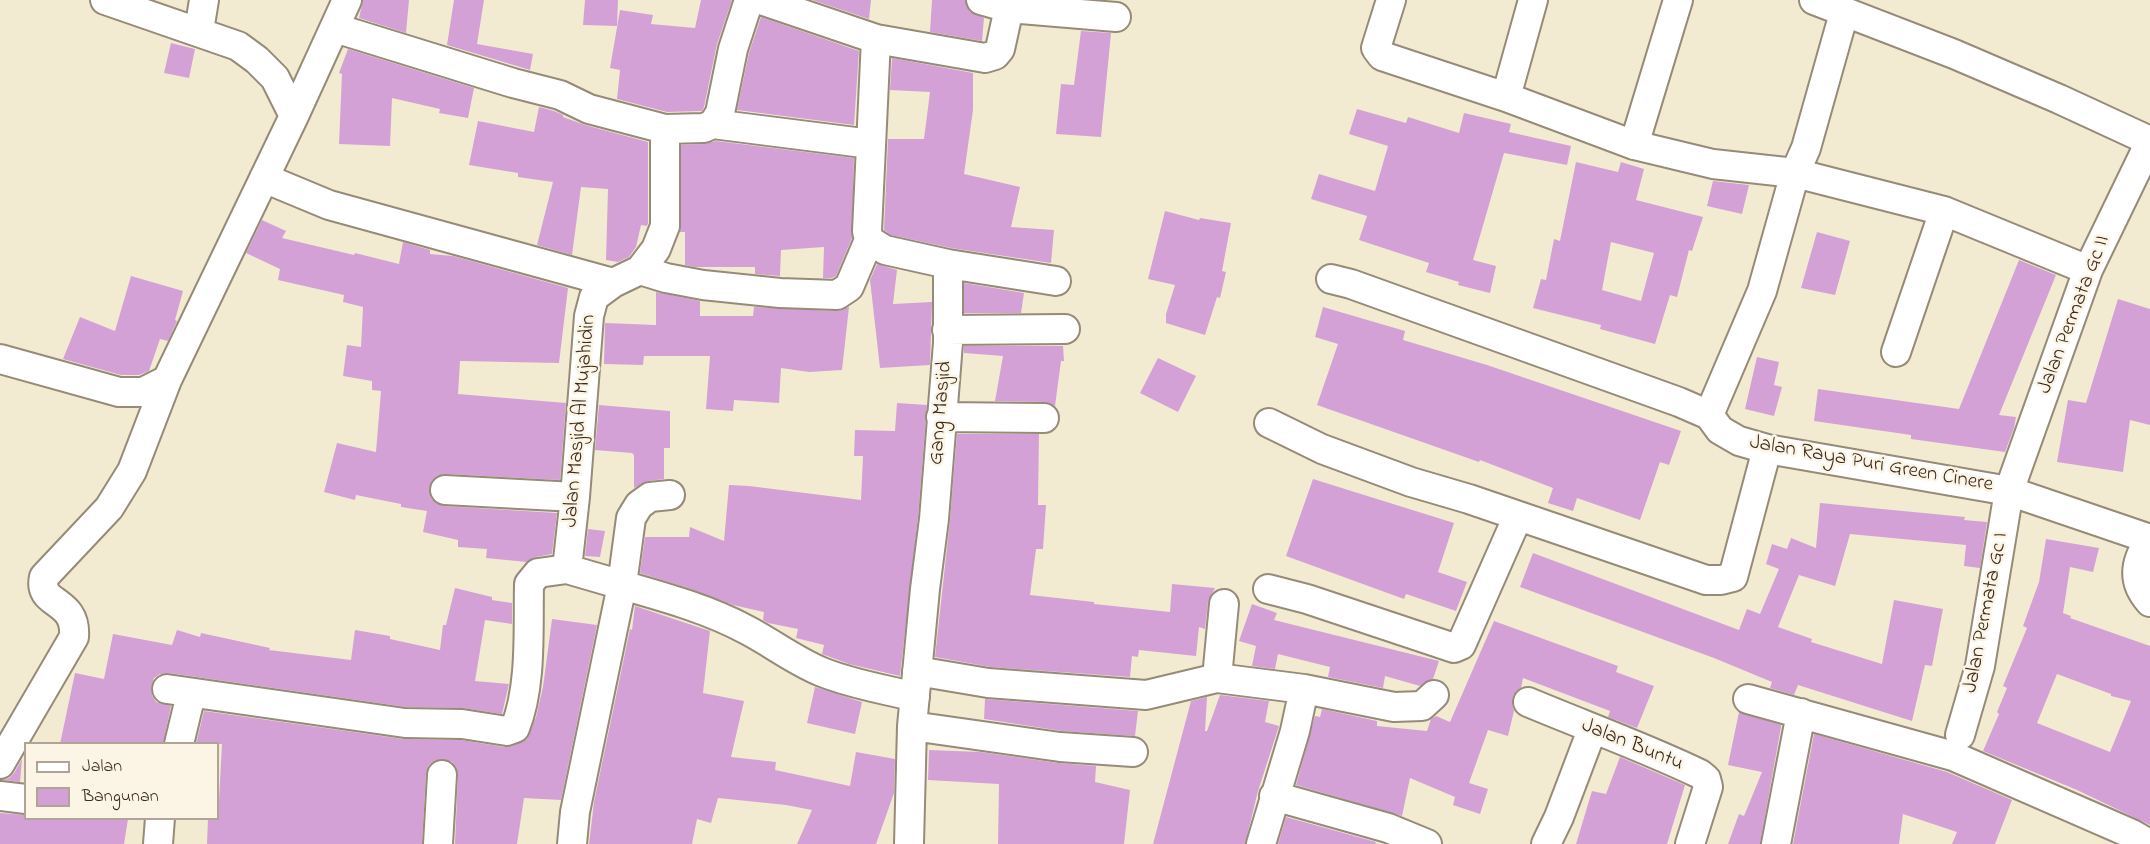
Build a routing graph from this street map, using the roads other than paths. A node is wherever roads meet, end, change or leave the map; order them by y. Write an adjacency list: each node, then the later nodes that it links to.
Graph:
1 (105, 0): 15 (street)
2 (204, 0): 15 (street)
3 (347, 0): 14 (street)
4 (750, 0): 19 (street)
5 (761, 0): 16 (street)
6 (981, 0): 11 (street)
7 (1391, 0): 17 (street)
8 (1533, 0): 17 (street)
9 (1678, 0): 23 (street)
10 (1814, 0): 12 (street)
11 (1009, 8): 13 (street); 16 (street)
12 (1844, 13): 21 (street); 24 (street)
13 (1116, 17)
14 (335, 28): 18 (street); 20 (street)
15 (199, 31): 18 (street)
16 (876, 39): 22 (street)
17 (1506, 97): 23 (street)
18 (294, 116): 25 (street)
19 (713, 124): 20 (street); 22 (street)
20 (665, 129): 29 (street, Jalan Masjid Al Mujahidin)
21 (2150, 142): 30 (street, Jalan Permata Gc II)
22 (871, 144): 27 (street)
23 (1634, 145): 24 (street)
24 (1796, 173): 26 (street); 39 (street)
25 (264, 178): 33 (street); 38 (street)
26 (1944, 211): 30 (street); 36 (street)
27 (869, 240): 28 (street); 29 (street)
28 (948, 264): 32 (street); 35 (street, Gang Masjid)
29 (640, 270): 33 (street, Jalan Masjid Al Mujahidin)
30 (2088, 270): 45 (street, Jalan Permata Gc II)
31 (1331, 279): 39 (street, Jalan Raya Puri Green Cinere)
32 (1056, 282)
33 (614, 283): 47 (street, Jalan Masjid Al Mujahidin)
34 (1065, 329): 35 (street)
35 (947, 330): 40 (street, Gang Masjid)
36 (1896, 352)
37 (0, 359): 38 (street)
38 (167, 380): 67 (street)
39 (1709, 415): 43 (street, Jalan Raya Puri Green Cinere)
40 (941, 417): 41 (street); 56 (street, Gang Masjid)
41 (1044, 418)
42 (1269, 423): 48 (street)
43 (1767, 449): 45 (street, Jalan Raya Puri Green Cinere); 48 (street)
44 (445, 490): 47 (street)
45 (2009, 490): 49 (street, Jalan Raya Puri Green Cinere); 64 (street, Jalan Permata Gc I)
46 (670, 495): 51 (street)
47 (575, 497): 50 (street, Jalan Masjid Al Mujahidin)
48 (1518, 516): 52 (street)
49 (2150, 539): 53 (street, Jalan Raya Puri Green Cinere)
50 (567, 569): 51 (street); 65 (street)
51 (622, 585): 56 (street); 76 (street)
52 (1268, 589)
53 (2150, 602)
54 (1224, 604): 55 (street)
55 (1217, 678): 56 (street); 57 (street)
56 (916, 684): 62 (street, Gang Masjid)
57 (1304, 688): 58 (street); 70 (street)
58 (1434, 694)
59 (1748, 699): 61 (street)
60 (1528, 702): 63 (street, Jalan Buntu)
61 (1800, 713): 82 (street); 83 (street)
62 (912, 726): 66 (street); 77 (street, Gang Masjid)
63 (1592, 729): 80 (street); 81 (street, Jalan Buntu)
64 (1960, 735)
65 (178, 742)
66 (1133, 752)
67 (0, 764)
68 (442, 775): 75 (street)
69 (0, 796): 71 (street)
70 (1274, 796): 73 (street); 78 (street)
71 (24, 799)
72 (160, 820): 74 (street)
73 (1386, 836): 79 (street)
74 (158, 844)
75 (438, 844)
76 (572, 844)
77 (909, 844)
78 (1261, 844)
79 (1427, 844)
80 (1546, 844)
81 (1690, 844)
82 (1776, 844)
83 (2149, 844)

